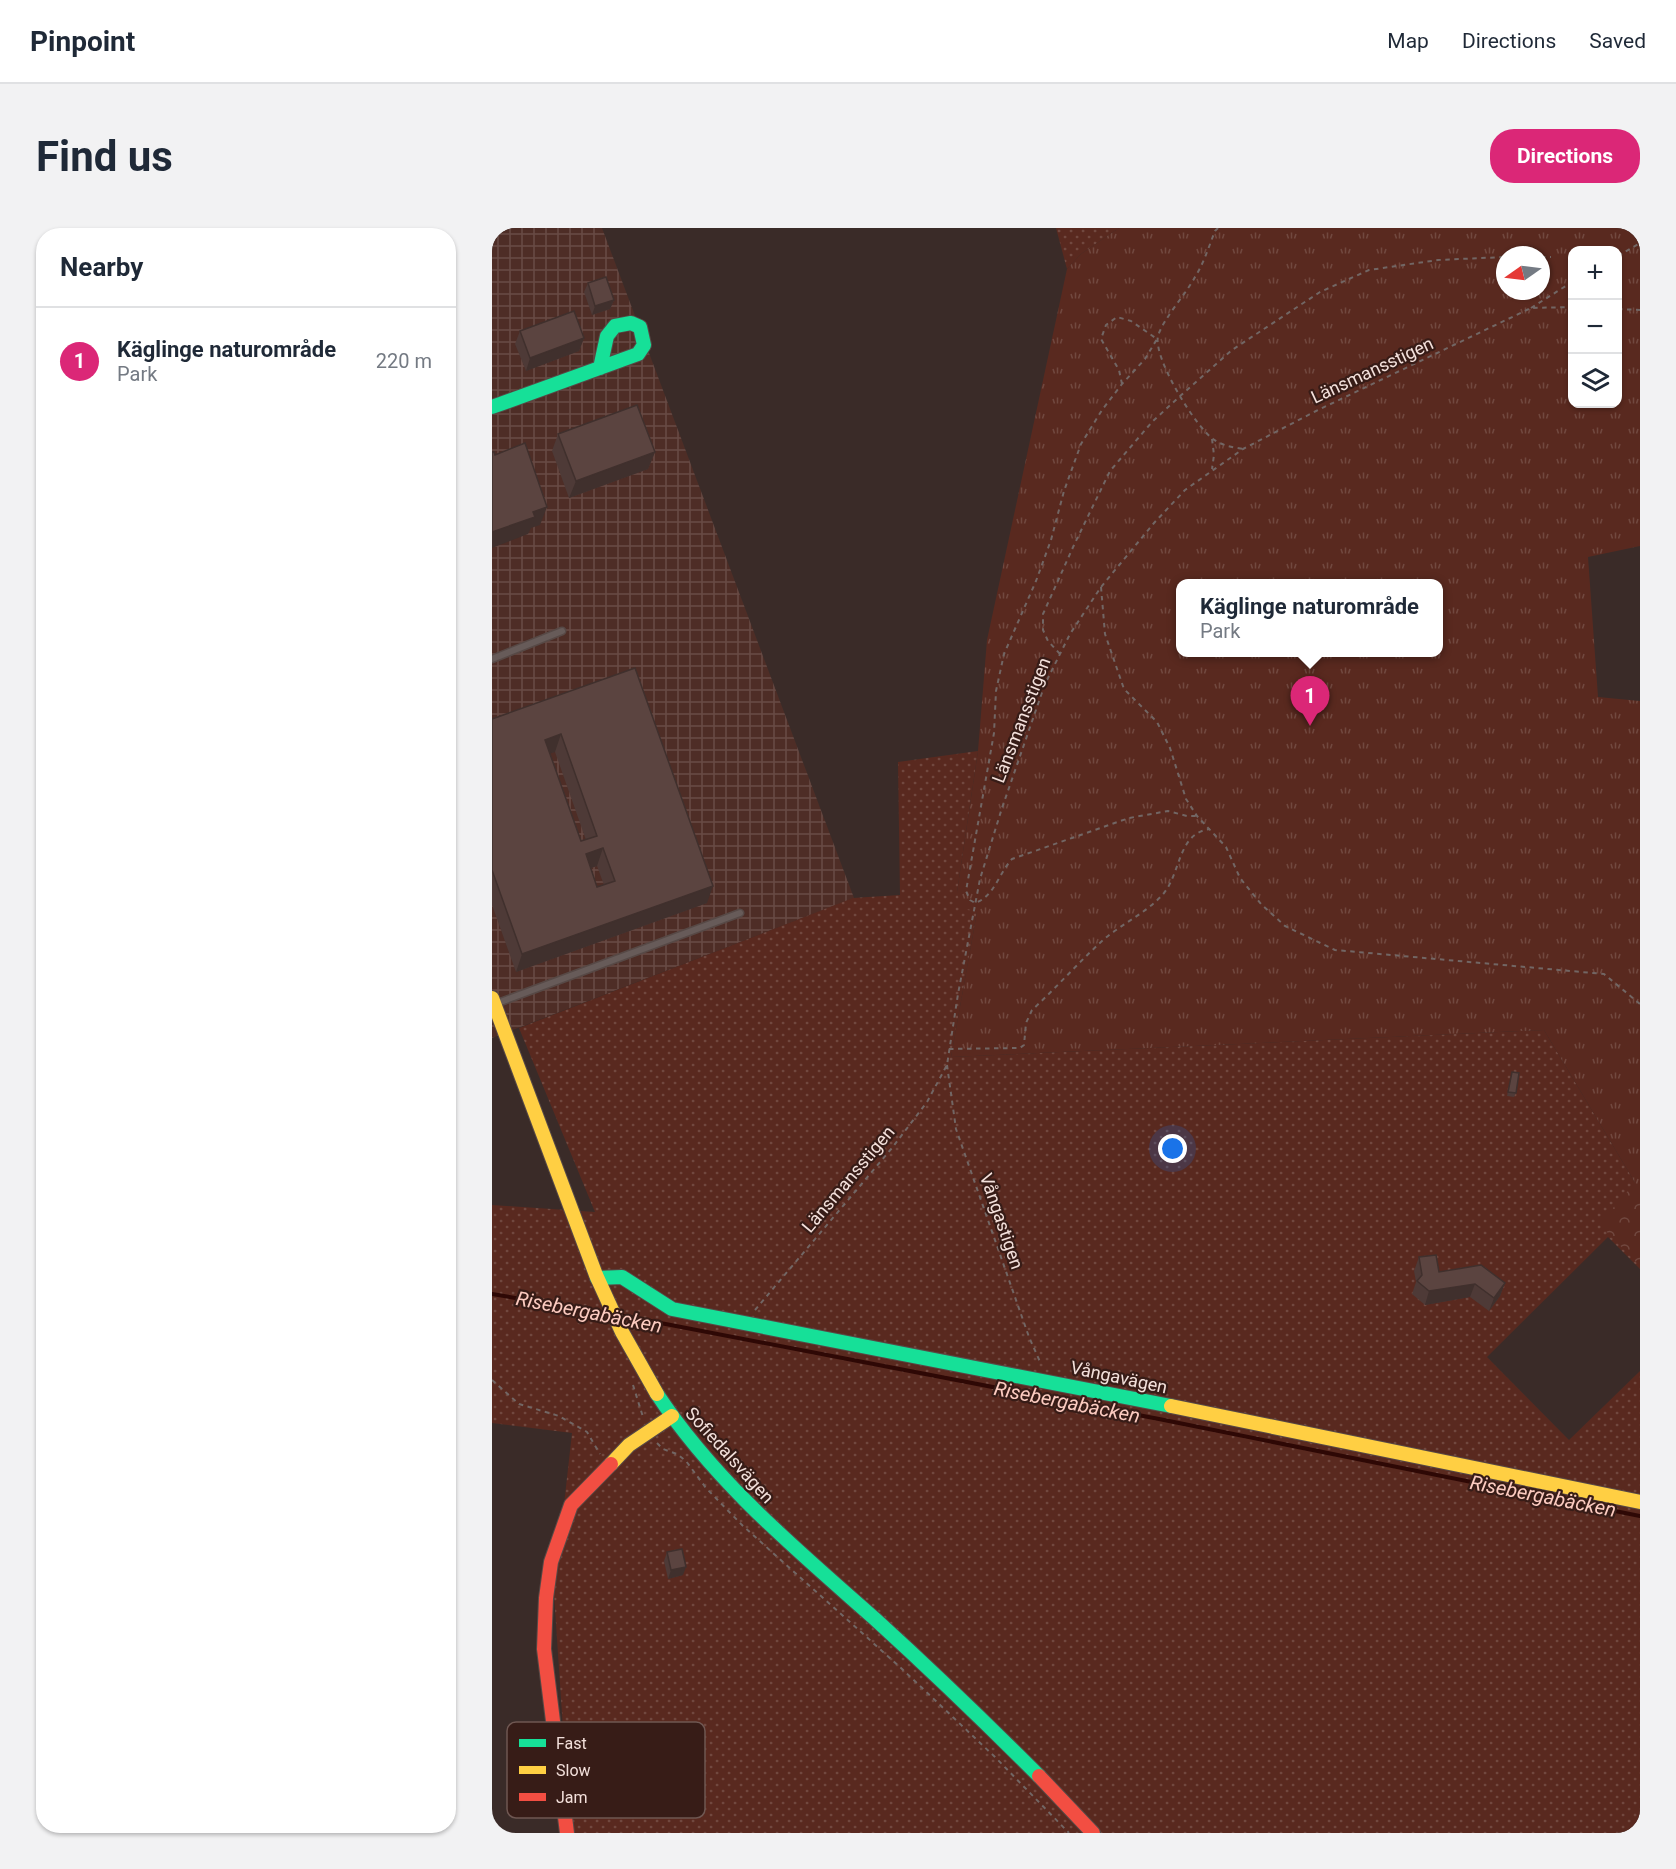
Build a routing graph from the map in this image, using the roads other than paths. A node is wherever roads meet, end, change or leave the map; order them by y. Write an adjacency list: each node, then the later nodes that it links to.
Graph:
1 (600, 368): 2 (street)
2 (492, 407)
3 (562, 631): 4 (lane)
4 (492, 659)
5 (740, 913): 6 (lane)
6 (493, 1001): 7 (street, Sofiedalsvägen)
7 (600, 1284): 8 (street, Sofiedalsvägen); 9 (street, Vångavägen)
8 (672, 1416): 10 (street); 13 (street, Sofiedalsvägen)
9 (1640, 1503)
10 (553, 1722)
11 (565, 1818): 12 (street)
12 (567, 1833)
13 (1093, 1833)

